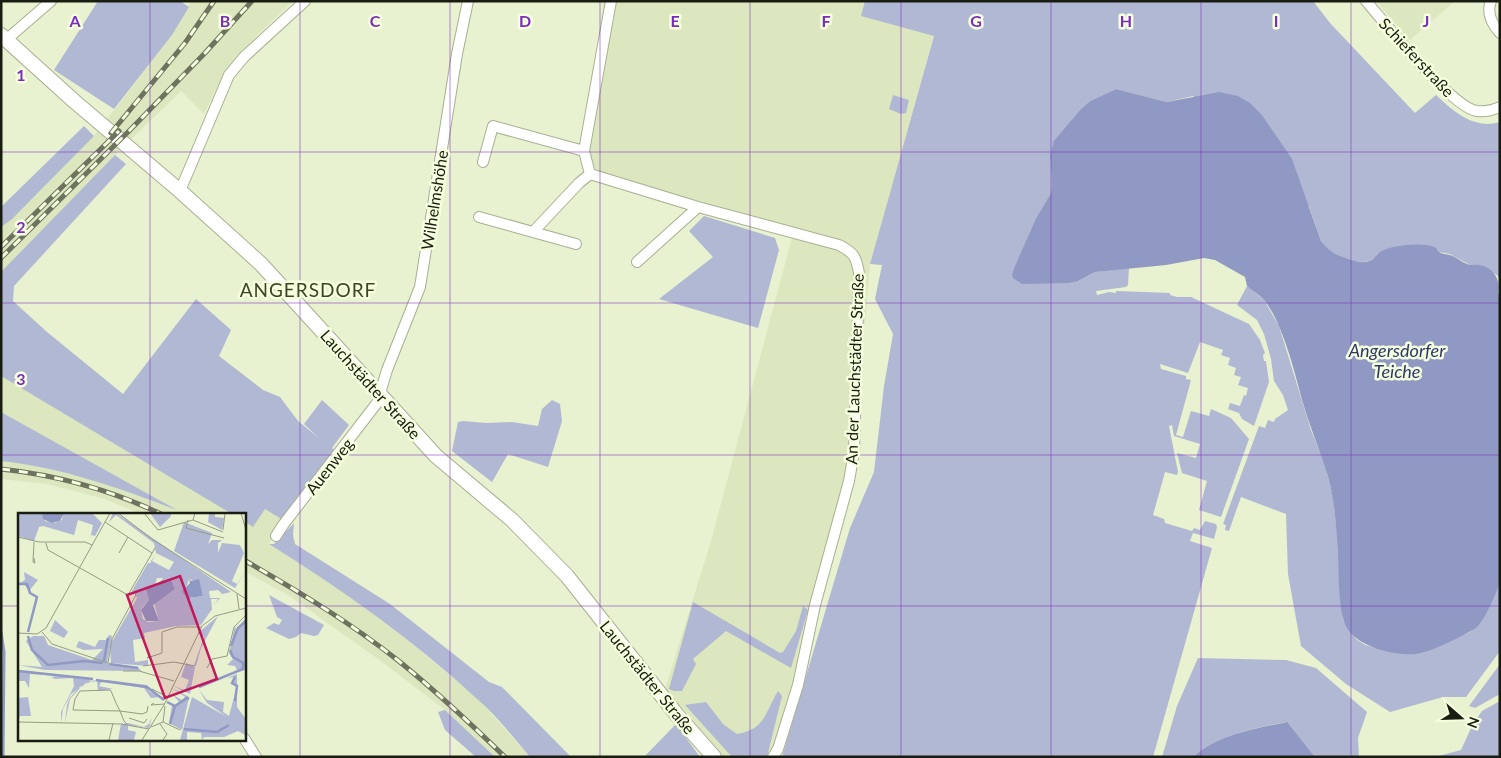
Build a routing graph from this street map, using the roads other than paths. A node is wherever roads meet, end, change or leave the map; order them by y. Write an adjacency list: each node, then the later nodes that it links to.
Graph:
1 (51, 1): 8 (street)
2 (305, 1): 13 (street)
3 (468, 1): 19 (street, Wilhelmshöhe)
4 (611, 1): 10 (street)
5 (1366, 1): 9 (street, Schieferstraße)
6 (1490, 4): 7 (street)
7 (1500, 33)
8 (3, 37): 13 (main road, Lauchstädter Straße)
9 (1500, 107)
10 (584, 151): 11 (street); 12 (street)
11 (483, 162)
12 (590, 174): 14 (street, An der Lauchstädter Straße); 16 (street)
13 (180, 191): 19 (main road, Lauchstädter Straße)
14 (698, 207): 18 (street); 22 (street, An der Lauchstädter Straße)
15 (479, 217): 16 (street)
16 (533, 232): 17 (street)
17 (576, 244)
18 (638, 262)
19 (379, 394): 20 (street, Auenweg); 24 (main road, Lauchstädter Straße)
20 (276, 536)
21 (245, 740): 23 (street)
22 (776, 754)
23 (256, 757)
24 (714, 757)

